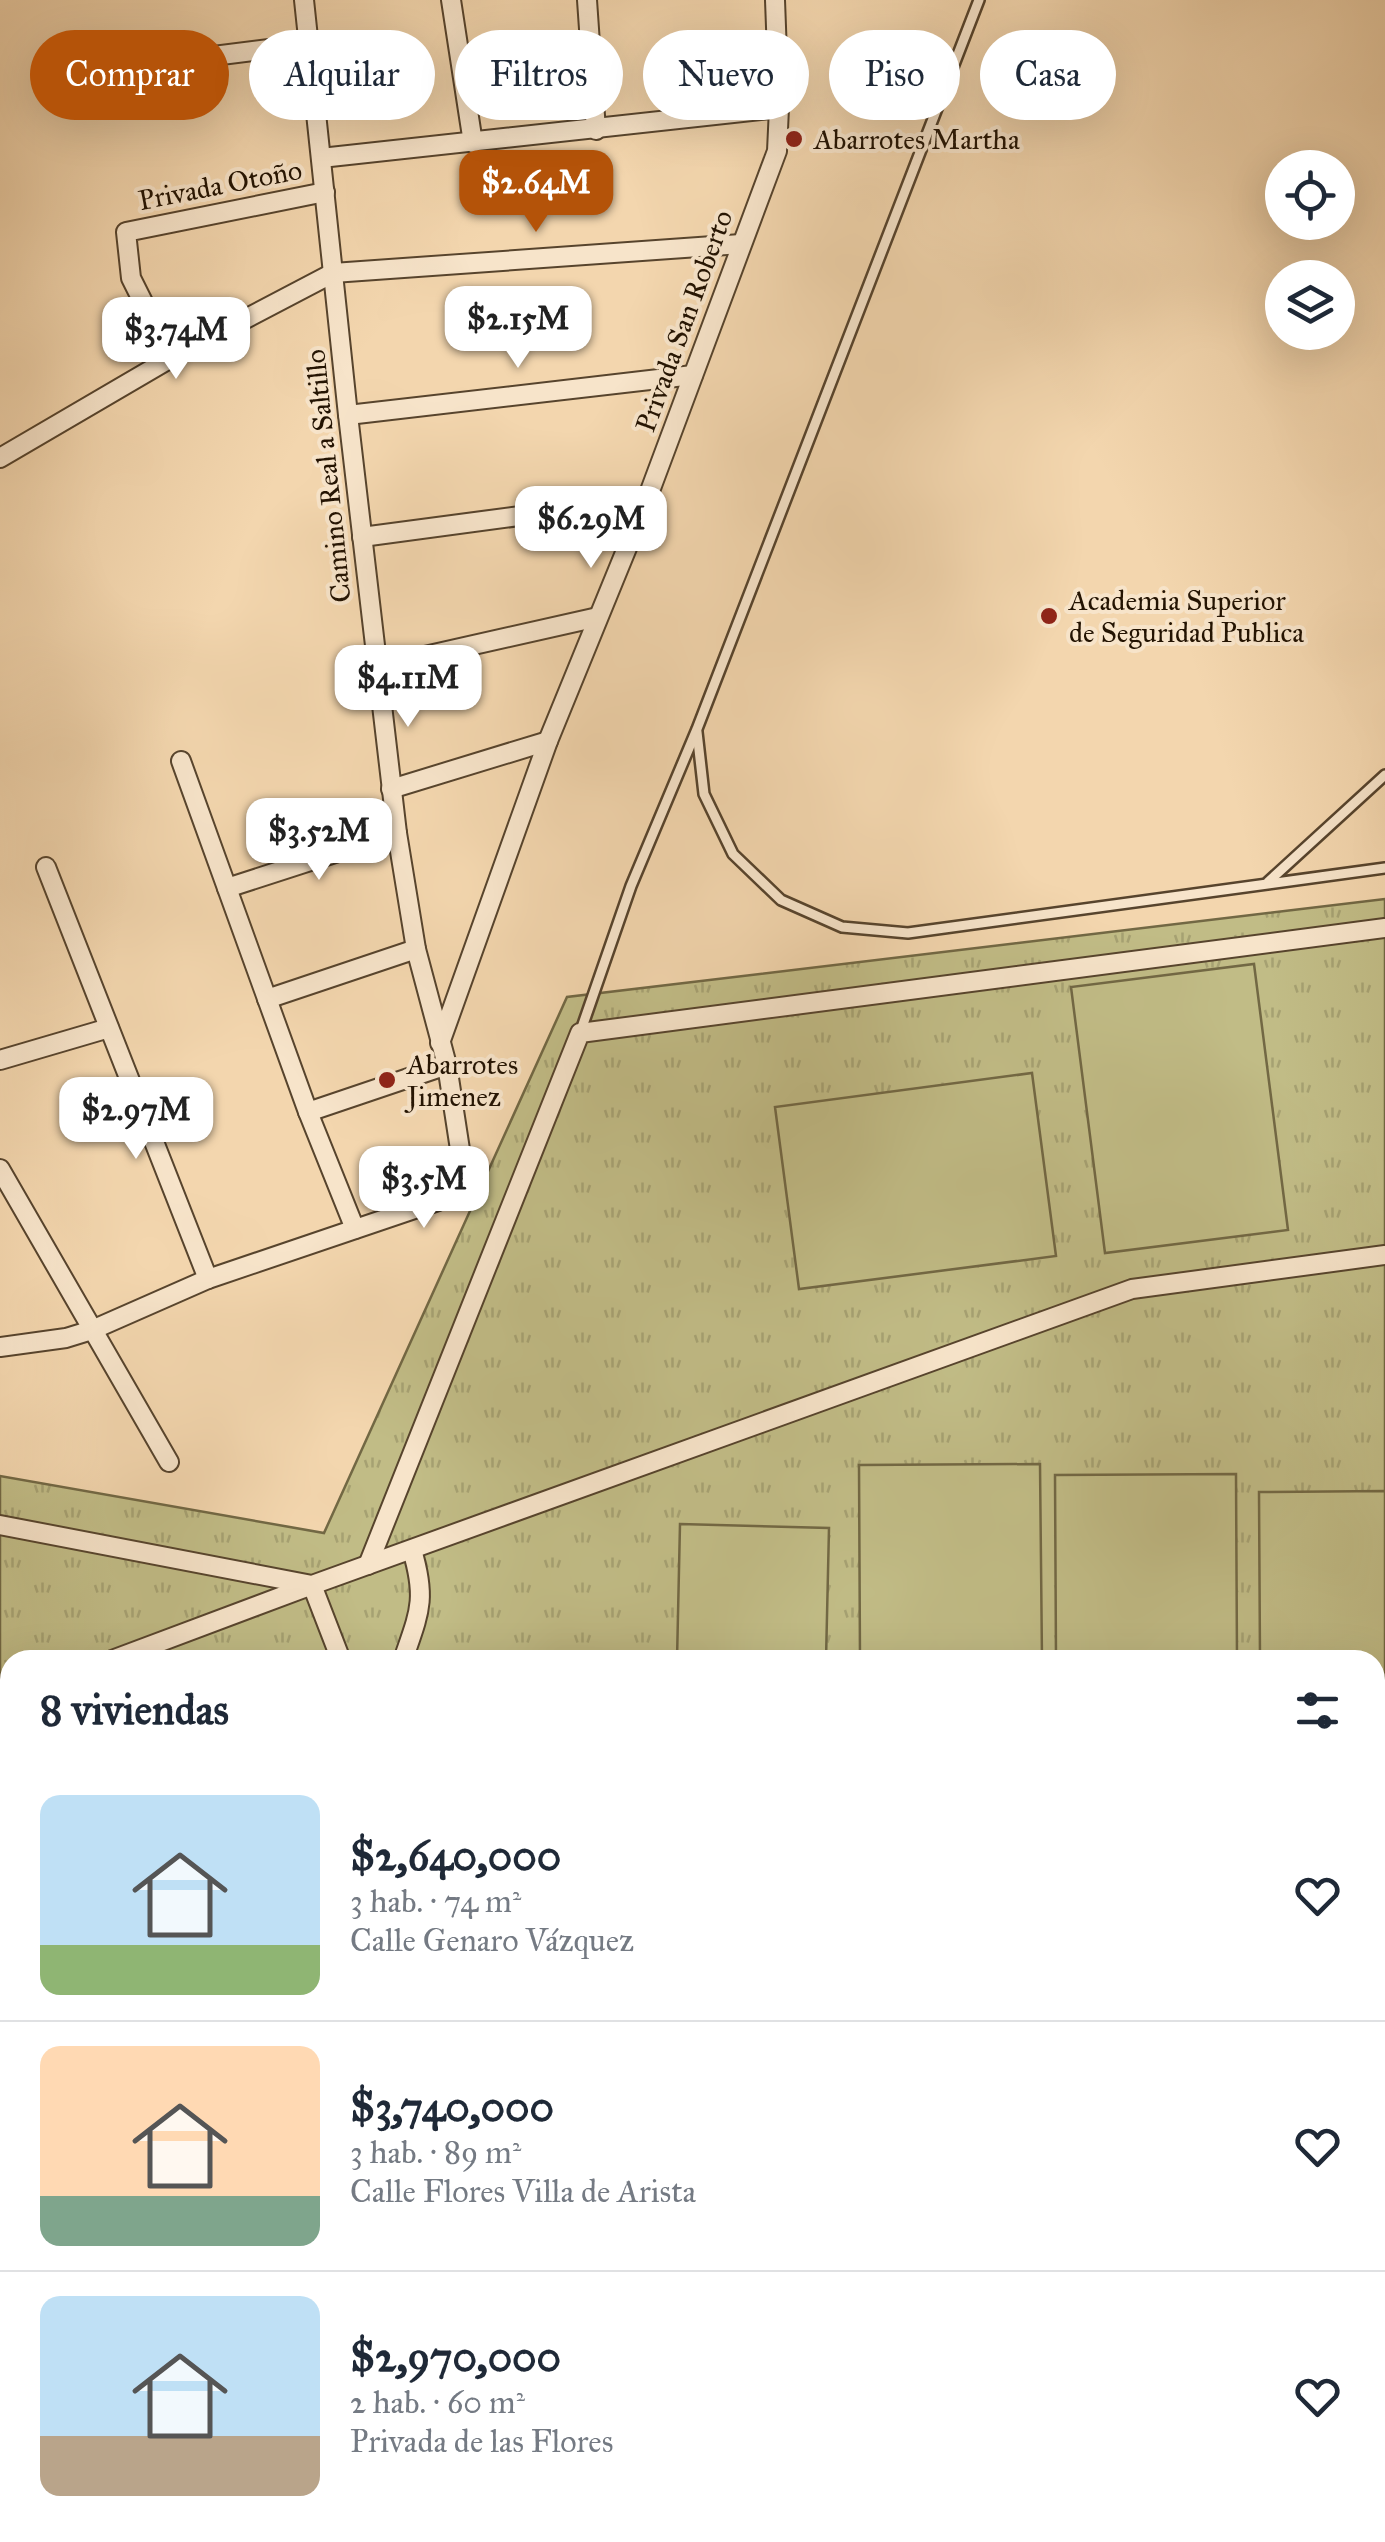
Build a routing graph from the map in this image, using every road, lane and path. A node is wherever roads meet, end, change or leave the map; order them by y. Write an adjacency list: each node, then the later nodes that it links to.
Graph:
1 (304, 0): 6 (street, Camino Real a Saltillo)
2 (451, 0): 12 (street)
3 (587, 0): 11 (street)
4 (775, 0): 7 (street, Privada San Roberto)
5 (979, 0): 25 (lane)
6 (307, 30)
7 (776, 30)
8 (317, 120): 13 (street, Camino Real a Saltillo)
9 (679, 120): 11 (street)
10 (778, 120): 15 (street, Privada San Roberto)
11 (596, 130): 12 (street)
12 (473, 142): 13 (street)
13 (321, 158): 14 (street, Camino Real a Saltillo)
14 (325, 192): 16 (street, Camino Real a Saltillo); 17 (street, Privada Otoño)
15 (742, 244): 16 (street); 18 (street, Privada San Roberto)
16 (333, 272): 17 (street); 19 (street, Camino Real a Saltillo)
17 (171, 358): 20 (street)
18 (693, 375): 19 (street); 21 (street, Privada San Roberto)
19 (348, 415): 22 (street, Camino Real a Saltillo)
20 (0, 458)
21 (647, 499): 22 (street); 23 (street, Privada San Roberto)
22 (362, 537): 24 (street, Camino Real a Saltillo)
23 (598, 618): 24 (street); 26 (street, Privada San Roberto)
24 (376, 667): 29 (street, Camino Real a Saltillo)
25 (697, 729): 33 (lane); 39 (lane)
26 (548, 742): 29 (street); 40 (street, Privada San Roberto)
27 (181, 761): 34 (street)
28 (1385, 775): 33 (lane)
29 (391, 789): 30 (street, Camino Real a Saltillo)
30 (397, 833): 34 (street); 36 (street, Camino Real a Saltillo)
31 (46, 866): 38 (street)
32 (1385, 868): 33 (lane)
33 (1266, 884)
34 (227, 888): 37 (street)
35 (1385, 928): 39 (street)
36 (416, 949): 37 (street); 40 (street, Camino Real a Saltillo)
37 (268, 998): 43 (street)
38 (109, 1028): 41 (street); 47 (street)
39 (580, 1032): 53 (street)
40 (440, 1043): 42 (street, Camino Real a Saltillo)
41 (0, 1060)
42 (447, 1065): 43 (street); 45 (street, Camino Real a Saltillo)
43 (308, 1112): 45 (street)
44 (0, 1169): 48 (street)
45 (355, 1229): 47 (street)
46 (1385, 1255): 52 (street)
47 (208, 1279): 48 (street)
48 (92, 1330): 49 (street); 50 (street)
49 (0, 1347)
50 (169, 1462)
51 (0, 1525): 54 (street)
52 (412, 1550): 53 (street); 57 (street)
53 (368, 1566): 54 (street)
54 (312, 1586): 55 (street); 56 (street)
55 (139, 1650)
56 (337, 1650)
57 (405, 1650)

